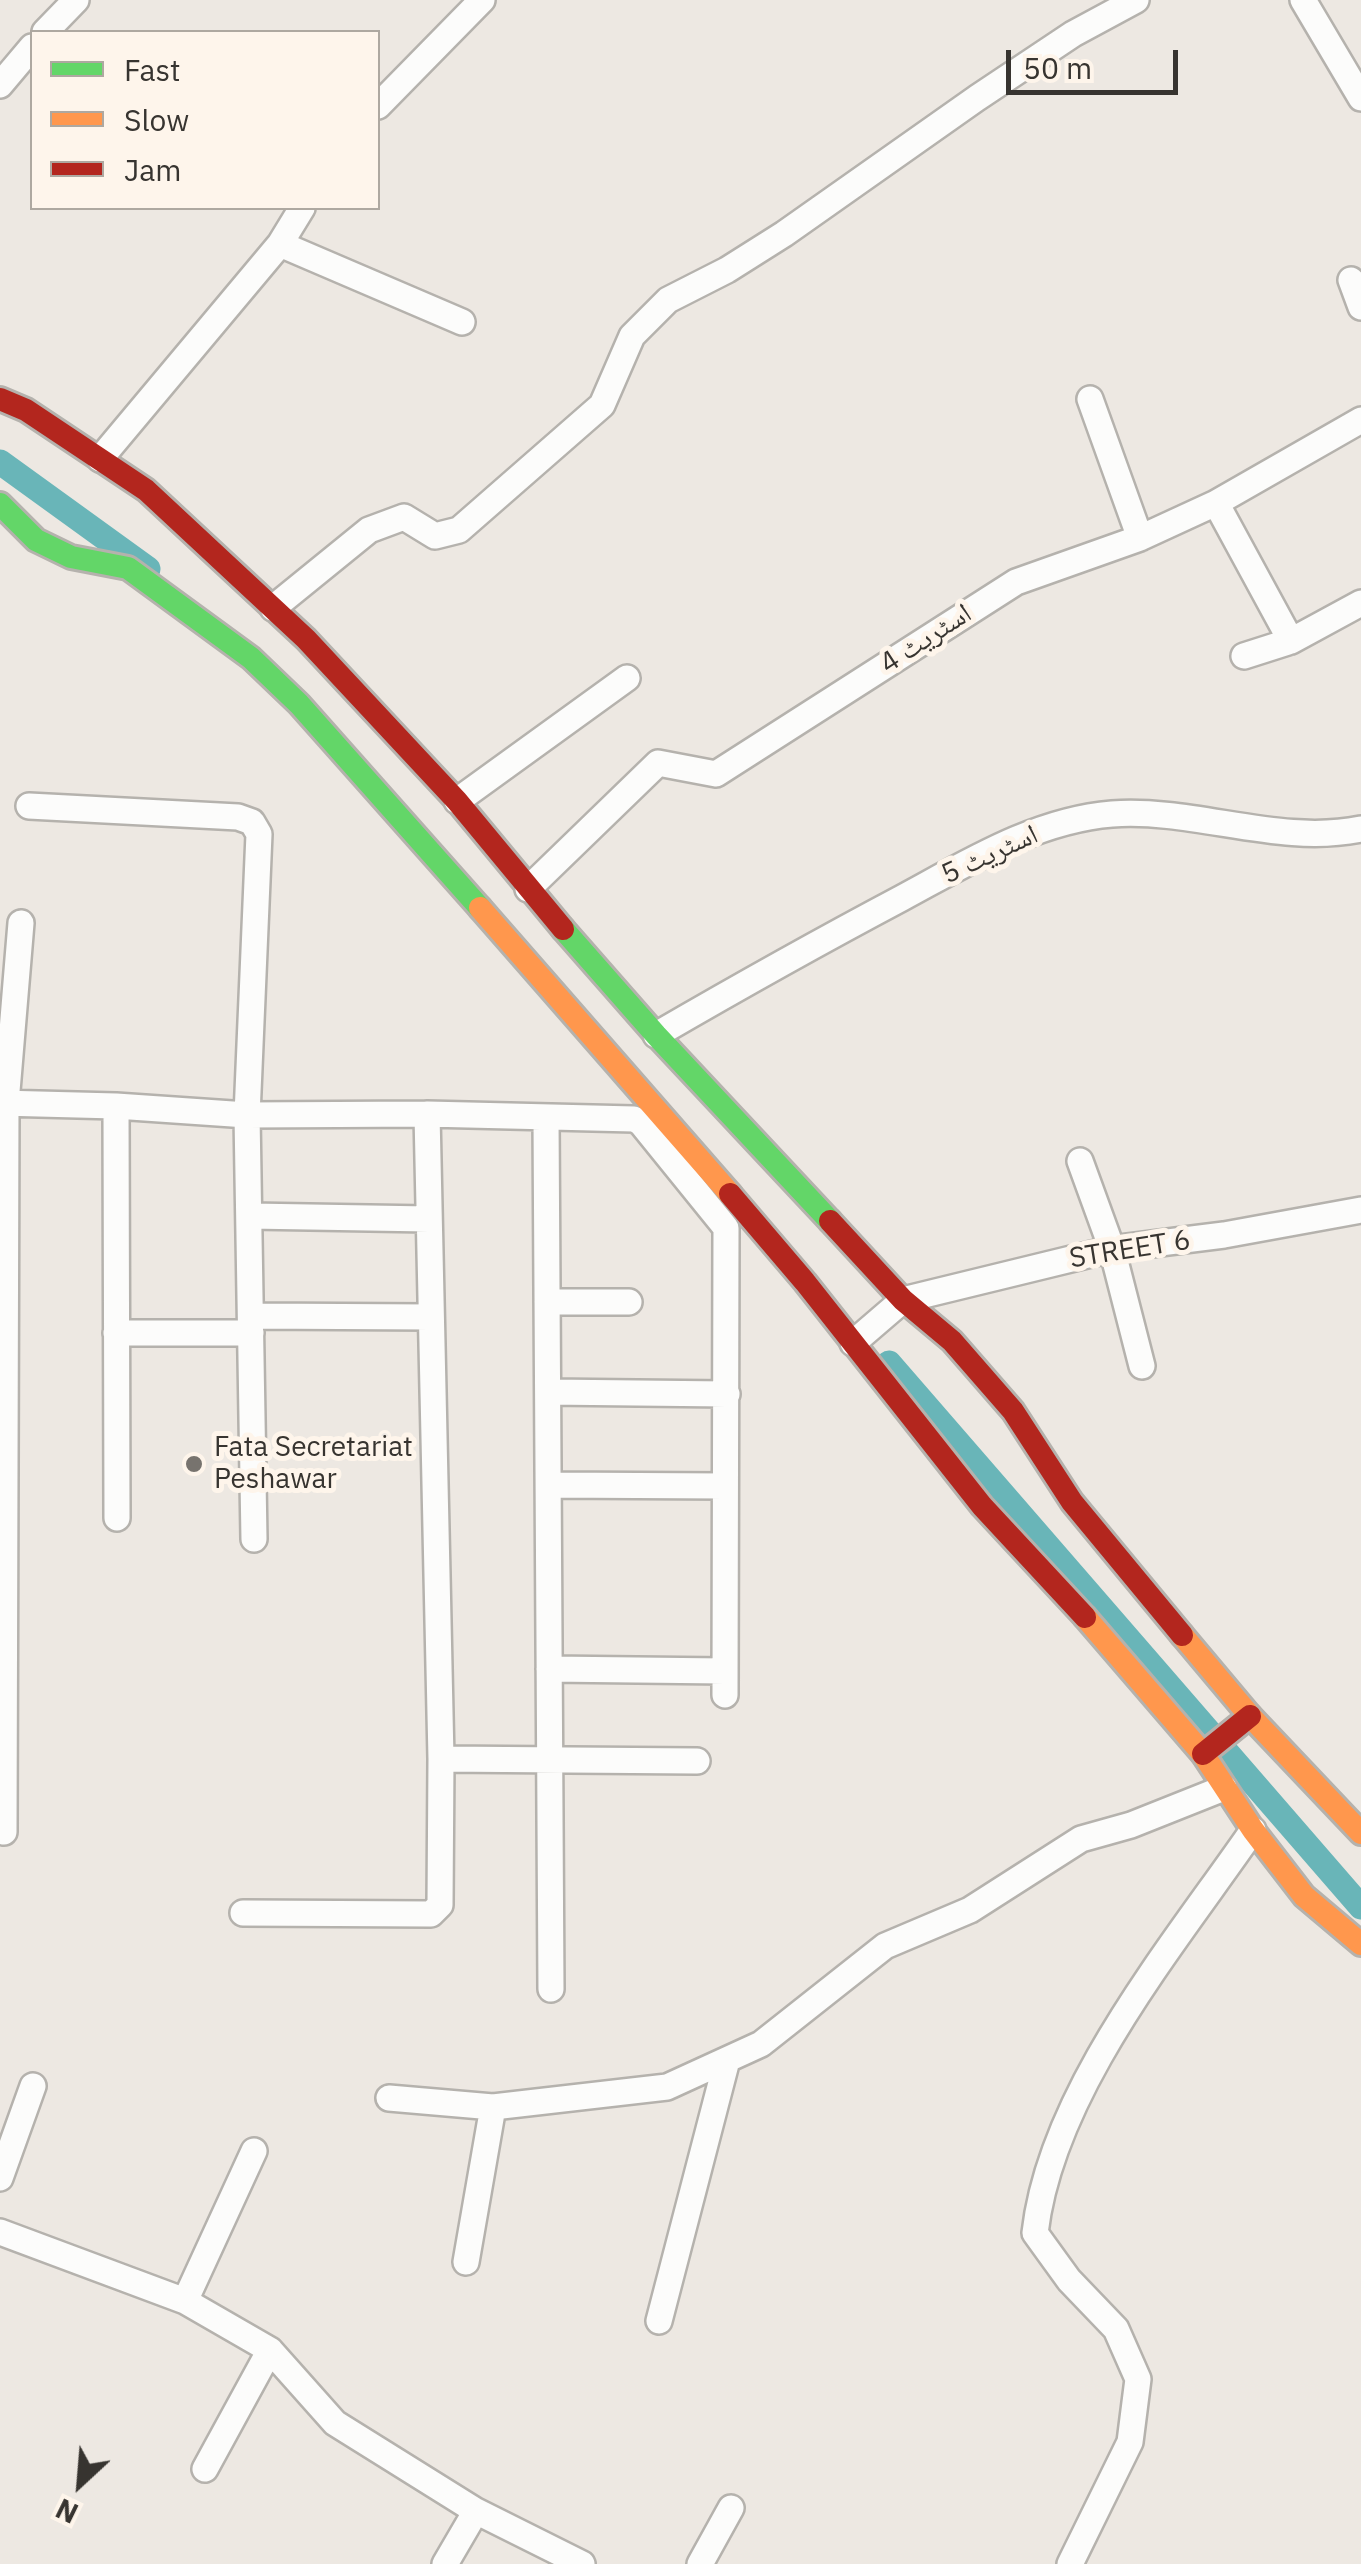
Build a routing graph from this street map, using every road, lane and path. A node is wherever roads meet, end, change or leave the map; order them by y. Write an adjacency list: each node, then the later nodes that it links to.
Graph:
1 (76, 0): 5 (street)
2 (482, 0): 9 (street)
3 (1136, 0): 23 (street)
4 (1303, 0): 8 (street)
5 (47, 30)
6 (30, 49): 7 (street)
7 (0, 85)
8 (1361, 98)
9 (380, 104)
10 (301, 210): 11 (street)
11 (280, 244): 14 (street); 18 (street)
12 (1351, 280): 13 (street)
13 (1361, 308)
14 (462, 322)
15 (0, 399): 18 (street)
16 (1090, 400): 21 (street)
17 (1361, 420): 19 (street, اسٹریٹ 4)
18 (100, 459): 23 (street)
19 (1216, 502): 21 (street, اسٹریٹ 4); 24 (street)
20 (0, 504): 49 (street)
21 (1140, 538): 30 (street, اسٹریٹ 4)
22 (1361, 602): 24 (street)
23 (273, 608): 27 (street)
24 (1291, 641): 25 (street)
25 (1244, 656)
26 (627, 678): 27 (street)
27 (457, 801): 30 (street)
28 (29, 806): 36 (street)
29 (1361, 829): 32 (street, اسٹریٹ 5)
30 (528, 889): 32 (street)
31 (20, 923): 33 (street)
32 (656, 1035): 43 (street)
33 (3, 1103): 34 (street); 65 (street)
34 (116, 1106): 36 (street); 48 (street)
35 (427, 1114): 36 (street); 37 (street); 41 (street)
36 (247, 1115): 40 (street)
37 (546, 1116): 44 (street); 52 (street)
38 (1080, 1161): 42 (street)
39 (1361, 1210): 42 (street, STREET 6)
40 (250, 1216): 41 (street); 47 (street)
41 (429, 1219): 46 (street)
42 (1112, 1249): 43 (street, STREET 6); 50 (street)
43 (902, 1300): 49 (street); 58 (street)
44 (548, 1302): 45 (street); 51 (street)
45 (629, 1302)
46 (431, 1317): 47 (street); 60 (street)
47 (251, 1325): 48 (street); 56 (street)
48 (116, 1333): 55 (street)
49 (854, 1342): 59 (street)
50 (1142, 1366)
51 (548, 1392): 52 (street); 53 (street)
52 (727, 1394): 54 (street)
53 (548, 1484): 54 (street); 57 (street)
54 (726, 1486): 57 (street)
55 (117, 1518)
56 (254, 1538)
57 (550, 1670): 61 (street)
58 (1250, 1716): 59 (street); 66 (street)
59 (1203, 1754): 63 (street)
60 (441, 1759): 61 (street); 67 (street)
61 (550, 1760): 62 (street); 69 (street)
62 (697, 1761)
63 (1224, 1788): 64 (street); 70 (street)
64 (1253, 1830): 68 (street); 87 (street)
65 (4, 1832)
66 (1361, 1833)
67 (243, 1914)
68 (1361, 1944)
69 (551, 1988)
70 (726, 2060): 73 (street); 79 (street)
71 (33, 2086): 75 (street)
72 (389, 2098): 73 (street)
73 (494, 2107): 77 (street)
74 (254, 2151): 78 (street)
75 (0, 2178)
76 (0, 2232): 78 (street)
77 (466, 2262)
78 (185, 2301): 80 (street)
79 (659, 2321)
80 (270, 2350): 81 (street); 83 (street)
81 (204, 2469)
82 (731, 2508): 86 (street)
83 (476, 2510): 84 (street); 85 (street)
84 (445, 2564)
85 (582, 2564)
86 (700, 2564)
87 (1070, 2564)

